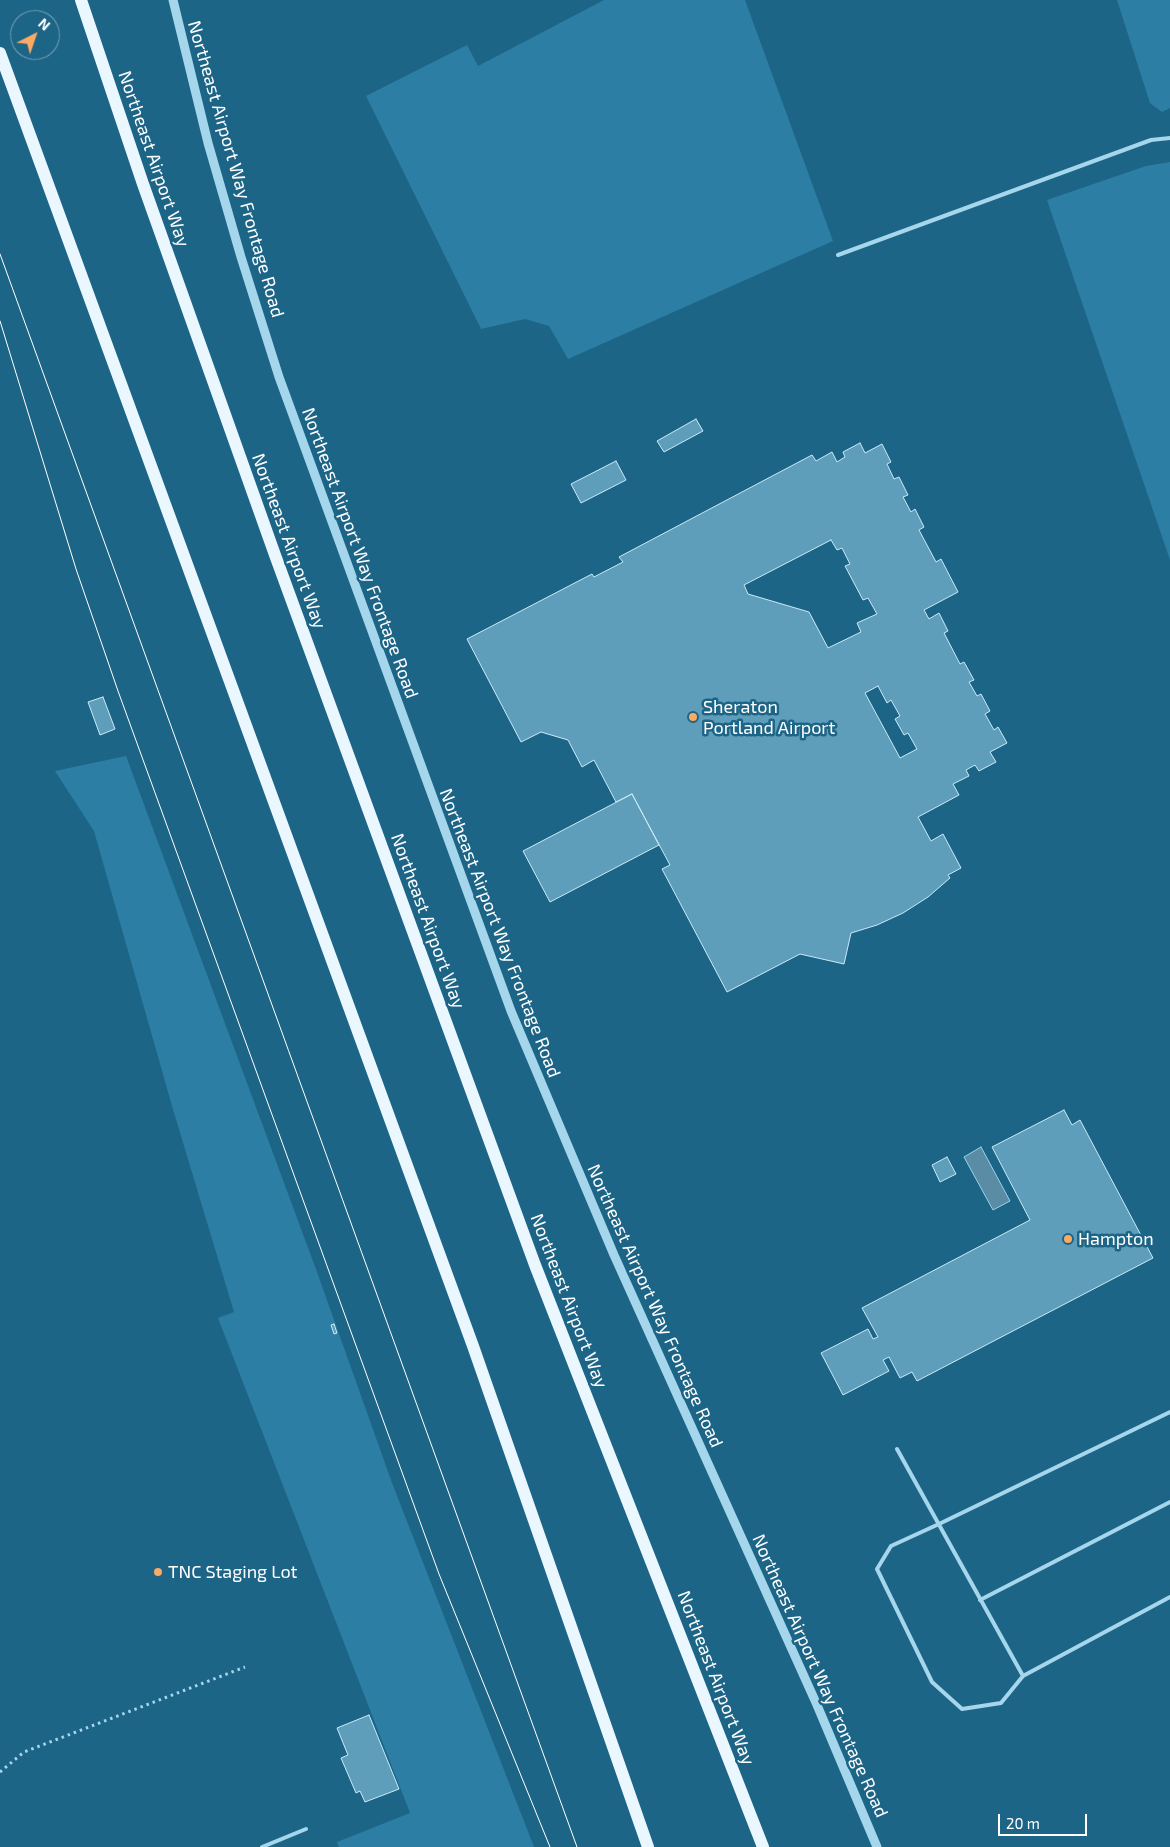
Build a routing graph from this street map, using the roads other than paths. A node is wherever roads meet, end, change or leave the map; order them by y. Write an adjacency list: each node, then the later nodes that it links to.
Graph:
1 (82, 0): 16 (main road, Northeast Airport Way)
2 (173, 0): 17 (street, Northeast Airport Way Frontage Road)
3 (0, 53): 15 (main road)
4 (1170, 138): 5 (lane)
5 (838, 255)
6 (1170, 1412): 9 (lane)
7 (897, 1448): 9 (lane)
8 (1170, 1502): 11 (lane)
9 (939, 1524): 11 (lane); 12 (lane)
10 (1170, 1597): 12 (lane)
11 (980, 1600): 12 (lane)
12 (1023, 1676)
13 (306, 1829): 14 (lane)
14 (262, 1847)
15 (648, 1847)
16 (763, 1847)
17 (877, 1847)

